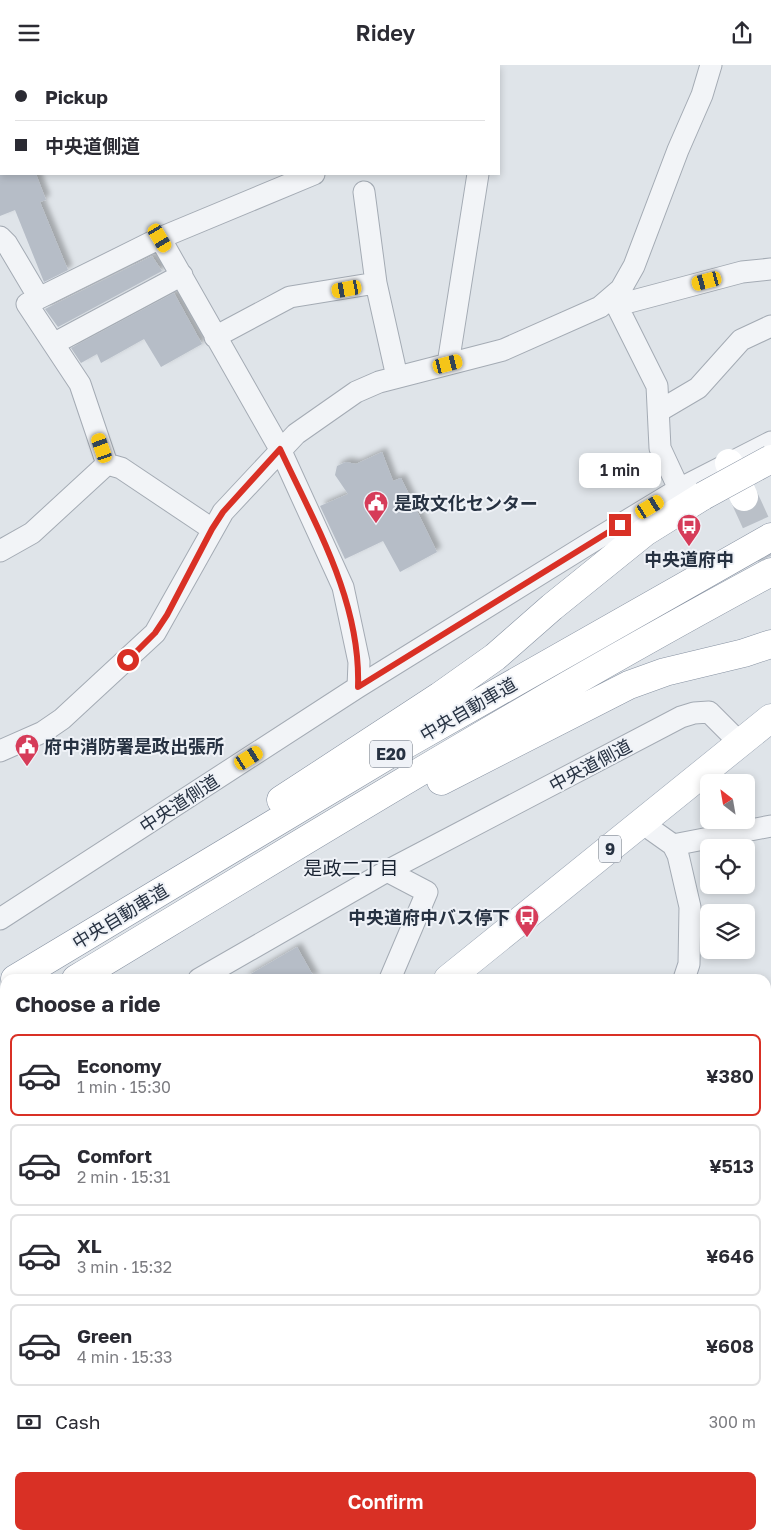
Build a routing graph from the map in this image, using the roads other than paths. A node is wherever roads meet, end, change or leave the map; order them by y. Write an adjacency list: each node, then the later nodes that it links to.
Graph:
1 (711, 65): 11 (street)
2 (312, 175): 6 (street)
3 (478, 175): 15 (street)
4 (364, 192): 9 (street)
5 (0, 237): 10 (street)
6 (160, 238): 8 (street); 10 (street)
7 (771, 269): 11 (street)
8 (182, 275): 13 (street); 14 (street)
9 (376, 283): 13 (street); 16 (street)
10 (39, 298): 14 (street)
11 (615, 302): 15 (street); 17 (street)
12 (771, 326): 17 (street)
13 (215, 337): 19 (street)
14 (54, 343): 22 (street)
15 (448, 364): 16 (street)
16 (397, 377): 19 (street)
17 (659, 411): 23 (street)
18 (771, 443): 21 (street, 中央道側道)
19 (280, 449): 25 (street); 30 (street)
20 (771, 459): 23 (main road, bridge)
21 (729, 463): 23 (street, 中央道側道); 24 (main road)
22 (107, 464): 25 (street); 27 (street)
23 (691, 492): 30 (street, 中央道側道); 39 (main road)
24 (744, 497)
25 (212, 529): 33 (street)
26 (771, 537): 40 (main road, 中央自動車道 / E20)
27 (0, 551)
28 (771, 572): 41 (main road, 中央自動車道 / E20)
29 (770, 644): 42 (main road)
30 (358, 687): 38 (street, 中央道側道)
31 (771, 718): 32 (main road, 9)
32 (740, 743): 34 (main road, 9); 37 (street, 中央道側道)
33 (0, 751)
34 (642, 823): 36 (street); 45 (main road, 9)
35 (771, 826): 36 (street)
36 (673, 845): 46 (street)
37 (387, 871): 43 (street, 中央道側道); 44 (street)
38 (0, 919)
39 (21, 974)
40 (22, 974)
41 (84, 974)
42 (89, 974)
43 (208, 974)
44 (392, 974)
45 (454, 974)
46 (686, 974)

